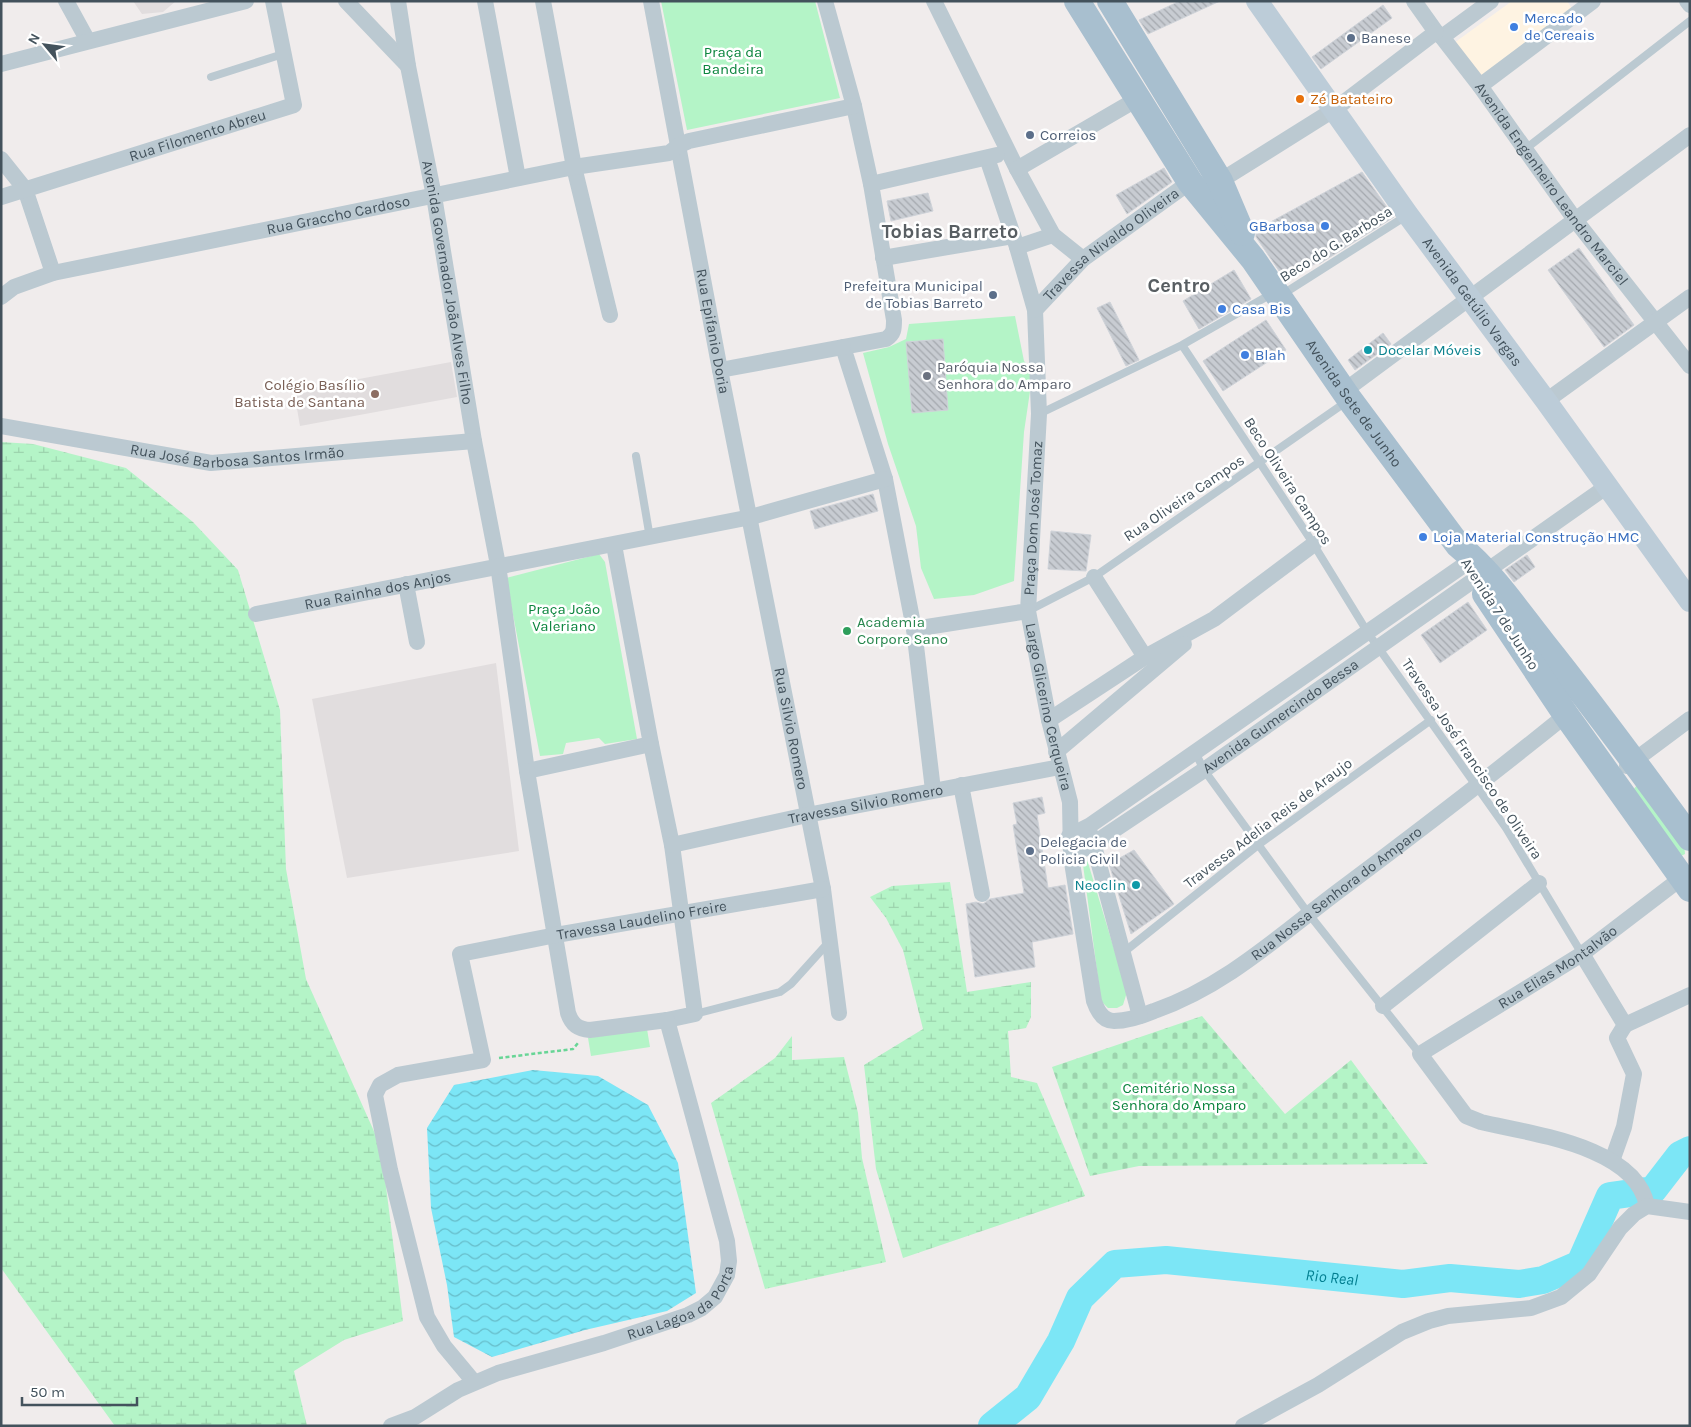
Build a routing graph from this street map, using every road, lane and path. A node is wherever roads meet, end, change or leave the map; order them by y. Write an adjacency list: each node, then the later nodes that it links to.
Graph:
1 (66, 1): 21 (street)
2 (246, 1): 21 (street)
3 (274, 1): 22 (street, Rua Filomento Abreu)
4 (346, 1): 24 (street)
5 (398, 1): 24 (street, Avenida Governador João Alves Filho)
6 (485, 1): 38 (street)
7 (543, 1): 36 (street)
8 (651, 1): 31 (street)
9 (825, 1): 28 (street)
10 (934, 1): 33 (street)
11 (1077, 1): 27 (main road, Avenida Sete de Junho)
12 (1110, 1): 39 (main road, Avenida Sete de Junho)
13 (1257, 1): 29 (street, Avenida Getúlio Vargas)
14 (1414, 1): 20 (street, Avenida Engenheiro Leandro Marciel)
15 (1491, 1): 20 (street)
16 (1687, 1): 18 (street)
17 (1590, 2): 26 (street)
18 (1690, 5)
19 (1690, 22): 32 (lane)
20 (1439, 34): 26 (street, Avenida Engenheiro Leandro Marciel); 29 (street)
21 (88, 41): 23 (street)
22 (283, 54): 25 (lane); 42 (street, Rua Filomento Abreu)
23 (1, 64)
24 (408, 66): 43 (street, Avenida Governador João Alves Filho)
25 (210, 77)
26 (1480, 86): 32 (street, Avenida Engenheiro Leandro Marciel)
27 (1139, 98): 37 (street); 40 (main road, Avenida Sete de Junho)
28 (854, 106): 31 (street); 41 (street)
29 (1335, 109): 39 (street); 45 (street, Avenida Getúlio Vargas)
30 (1690, 135): 46 (street)
31 (678, 146): 36 (street, Rua Graccho Cardoso); 63 (street, Rua Epifanio Doria)
32 (1524, 150): 46 (street, Avenida Engenheiro Leandro Marciel)
33 (1008, 151): 34 (street); 37 (street)
34 (987, 158): 41 (street); 48 (street, Praça Dom José Tomaz)
35 (1, 159): 42 (street)
36 (574, 167): 38 (street, Rua Graccho Cardoso); 58 (street)
37 (1017, 169): 47 (street)
38 (518, 178): 43 (street, Rua Graccho Cardoso)
39 (1220, 181): 51 (main road, Avenida Sete de Junho)
40 (1190, 182): 50 (street, Travessa Nivaldo Oliveira); 51 (main road, Avenida Sete de Junho)
41 (871, 184): 49 (street)
42 (25, 190): 44 (street, Rua Filomento Abreu); 52 (street)
43 (434, 196): 52 (street, Rua Graccho Cardoso); 68 (street, Avenida Governador João Alves Filho)
44 (1, 197)
45 (1408, 215): 53 (lane, Beco do G. Barbosa); 56 (street, Avenida Getúlio Vargas)
46 (1576, 221): 56 (street); 59 (street, Avenida Engenheiro Leandro Marciel)
47 (1053, 235): 48 (street); 50 (street)
48 (1015, 241): 49 (street); 57 (street, Praça Dom José Tomaz)
49 (884, 258): 61 (street)
50 (1084, 259): 57 (street, Travessa Nivaldo Oliveira)
51 (1253, 259): 53 (main road, Avenida Sete de Junho)
52 (53, 273): 55 (street, Rua Graccho Cardoso)
53 (1276, 294): 60 (lane, Beco do G. Barbosa); 64 (main road, Avenida Sete de Junho)
54 (1690, 297): 59 (street)
55 (1, 298)
56 (1472, 301): 64 (street); 65 (street, Avenida Getúlio Vargas)
57 (1035, 310): 66 (street, Praça Dom José Tomaz)
58 (610, 315)
59 (1655, 322): 62 (street, Avenida Engenheiro Leandro Marciel); 65 (street)
60 (1182, 345): 66 (lane, Beco do G. Barbosa); 70 (lane, Beco Oliveira Campos)
61 (843, 347): 63 (street); 71 (street)
62 (1690, 366)
63 (720, 370): 73 (street, Rua Epifanio Doria)
64 (1347, 396): 70 (lane, Rua Oliveira Campos); 77 (main road, Avenida Sete de Junho)
65 (1546, 401): 72 (street, Avenida Getúlio Vargas)
66 (1040, 414): 82 (street, Praça Dom José Tomaz)
67 (1, 426): 68 (street, Rua José Barbosa Santos Irmão)
68 (474, 441): 78 (street, Avenida Governador João Alves Filho)
69 (636, 456): 74 (lane)
70 (1260, 463): 75 (lane, Beco Oliveira Campos); 79 (lane, Rua Oliveira Campos)
71 (885, 479): 73 (street); 85 (street)
72 (1606, 487): 77 (street); 81 (street, Avenida Getúlio Vargas)
73 (751, 517): 74 (street); 105 (street, Rua Silvio Romero)
74 (650, 538): 76 (street)
75 (1314, 544): 84 (street); 86 (lane, Beco Oliveira Campos)
76 (614, 545): 78 (street); 94 (street)
77 (1471, 564): 86 (street, Avenida Gumercindo Bessa); 88 (street, Avenida Gumercindo Bessa); 90 (main road, Avenida 7 de Junho); 97 (main road, Avenida 7 de Junho)
78 (498, 565): 80 (street, Rua Rainha dos Anjos); 99 (street)
79 (1094, 577): 82 (lane, Rua Oliveira Campos); 89 (street)
80 (406, 584): 83 (street, Rua Rainha dos Anjos); 87 (street)
81 (1690, 601)
82 (1028, 611): 85 (street, Praça Dom José Tomaz); 92 (street, Largo Glicerino Cerqueira)
83 (256, 614)
84 (1214, 618): 89 (street); 96 (street)
85 (914, 629): 103 (street)
86 (1368, 633): 88 (lane, Travessa José Francisco de Oliveira); 95 (street, Avenida Gumercindo Bessa)
87 (417, 642)
88 (1379, 648): 93 (lane, Travessa José Francisco de Oliveira); 98 (street, Avenida Gumercindo Bessa)
89 (1145, 657): 92 (street)
90 (1566, 715): 100 (main road, Avenida 7 de Junho); 102 (street, Rua Nossa Senhora do Amparo)
91 (1690, 719): 97 (street)
92 (1048, 720): 96 (street, Largo Glicerino Cerqueira)
93 (1431, 720): 102 (lane, Travessa José Francisco de Oliveira); 111 (lane, Travessa Adelia Reis de Araujo)
94 (651, 744): 99 (street); 110 (street)
95 (1194, 752): 98 (lane); 106 (street, Avenida Gumercindo Bessa)
96 (1058, 759): 101 (street, Travessa Silvio Romero); 104 (street, Largo Glicerino Cerqueira)
97 (1633, 761): 100 (street); 108 (main road, Avenida 7 de Junho)
98 (1204, 770): 109 (street, Avenida Gumercindo Bessa); 111 (lane)
99 (527, 771): 119 (street)
100 (1612, 779): 113 (main road, Avenida 7 de Junho)
101 (961, 785): 103 (street, Travessa Silvio Romero); 116 (street)
102 (1478, 787): 114 (lane, Travessa José Francisco de Oliveira); 118 (street, Rua Nossa Senhora do Amparo)
103 (933, 790): 105 (street, Travessa Silvio Romero)
104 (1070, 802): 106 (street, Largo Glicerino Cerqueira); 107 (street, Largo Glicerino Cerqueira)
105 (807, 815): 110 (street, Travessa Silvio Romero); 115 (street, Rua Silvio Romero)
106 (1089, 826): 107 (street, Avenida Gumercindo Bessa); 109 (street, Largo Glicerino Cerqueira)
107 (1069, 836): 112 (street, Largo Glicerino Cerqueira)
108 (1690, 838)
109 (1093, 844): 112 (street, Avenida Gumercindo Bessa); 121 (street, Largo Glicerino Cerqueira)
110 (672, 845): 117 (street)
111 (1258, 845): 118 (lane); 121 (lane, Travessa Adelia Reis de Araujo)
112 (1071, 856): 124 (street, Largo Glicerino Cerqueira)
113 (1687, 880): 122 (street, Rua Elias Montalvão)
114 (1539, 883): 122 (lane, Travessa José Francisco de Oliveira); 125 (street)
115 (823, 889): 117 (street, Travessa Laudelino Freire); 120 (street, Rua Silvio Romero)
116 (982, 894)
117 (681, 913): 119 (street, Travessa Laudelino Freire); 127 (street)
118 (1308, 913): 125 (lane); 128 (street, Rua Nossa Senhora do Amparo)
119 (556, 934): 131 (street); 133 (street, Travessa Laudelino Freire)
120 (830, 942): 126 (street, Rua Silvio Romero); 127 (lane)
121 (1124, 952): 128 (street, Largo Glicerino Cerqueira)
122 (1582, 954): 130 (street); 132 (street, Rua Elias Montalvão)
123 (1690, 995): 130 (street)
124 (1094, 1001): 128 (street, Rua Nossa Senhora do Amparo)
125 (1383, 1006): 132 (lane)
126 (839, 1013)
127 (696, 1014): 129 (street)
128 (1140, 1016)
129 (667, 1020): 131 (street); 137 (street, Rua Lagoa da Porta)
130 (1625, 1025): 134 (street)
131 (590, 1030): 133 (path)
132 (1420, 1054): 134 (street)
133 (483, 1060): 137 (street)
134 (1612, 1161): 135 (street)
135 (1647, 1206): 136 (street); 139 (street)
136 (1690, 1212)
137 (474, 1382): 138 (street, Rua Lagoa da Porta)
138 (391, 1426)
139 (1243, 1426)

